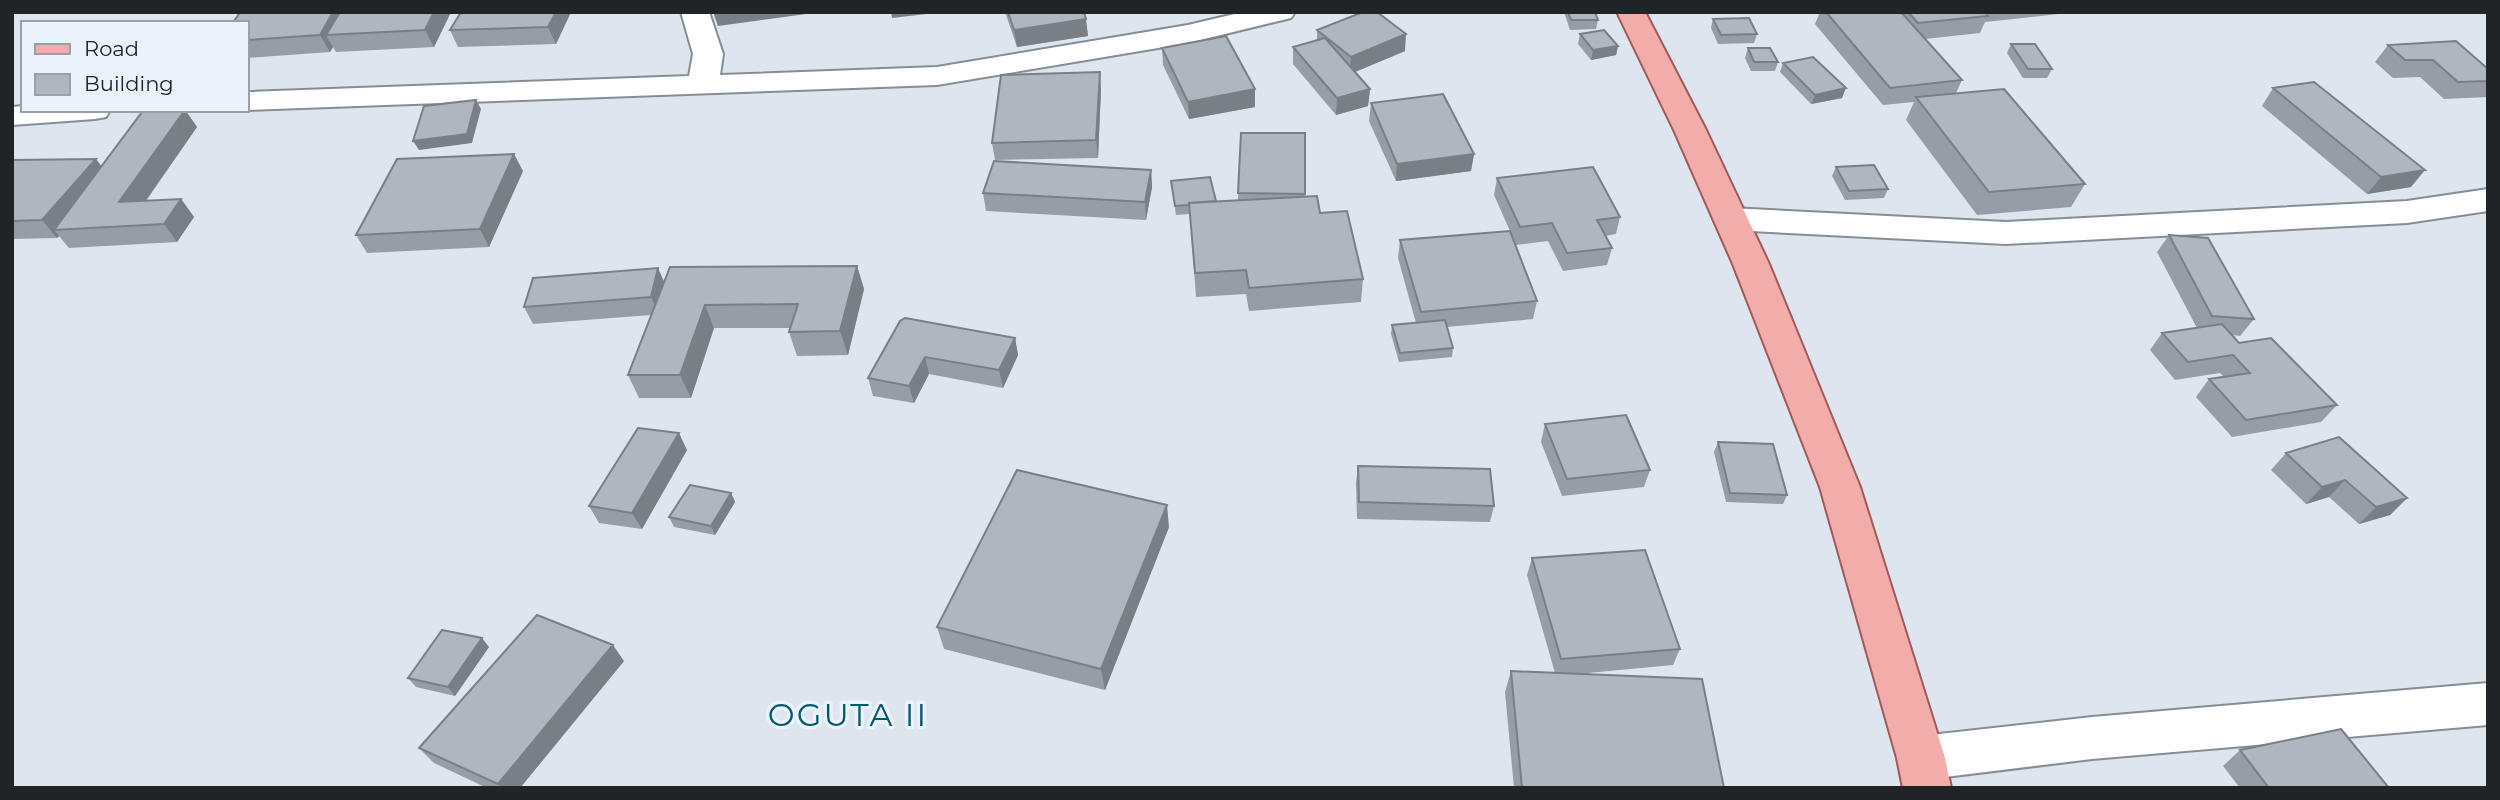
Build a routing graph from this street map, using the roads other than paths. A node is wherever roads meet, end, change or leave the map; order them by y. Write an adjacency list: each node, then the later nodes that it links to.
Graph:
1 (695, 12): 4 (street)
2 (1280, 12): 4 (street)
3 (1631, 12): 9 (main road)
4 (703, 85): 5 (street)
5 (248, 101)
6 (67, 112): 7 (street)
7 (12, 116)
8 (2488, 200): 9 (street)
9 (1731, 219): 11 (main road)
10 (2488, 704): 11 (street)
11 (1924, 773)

